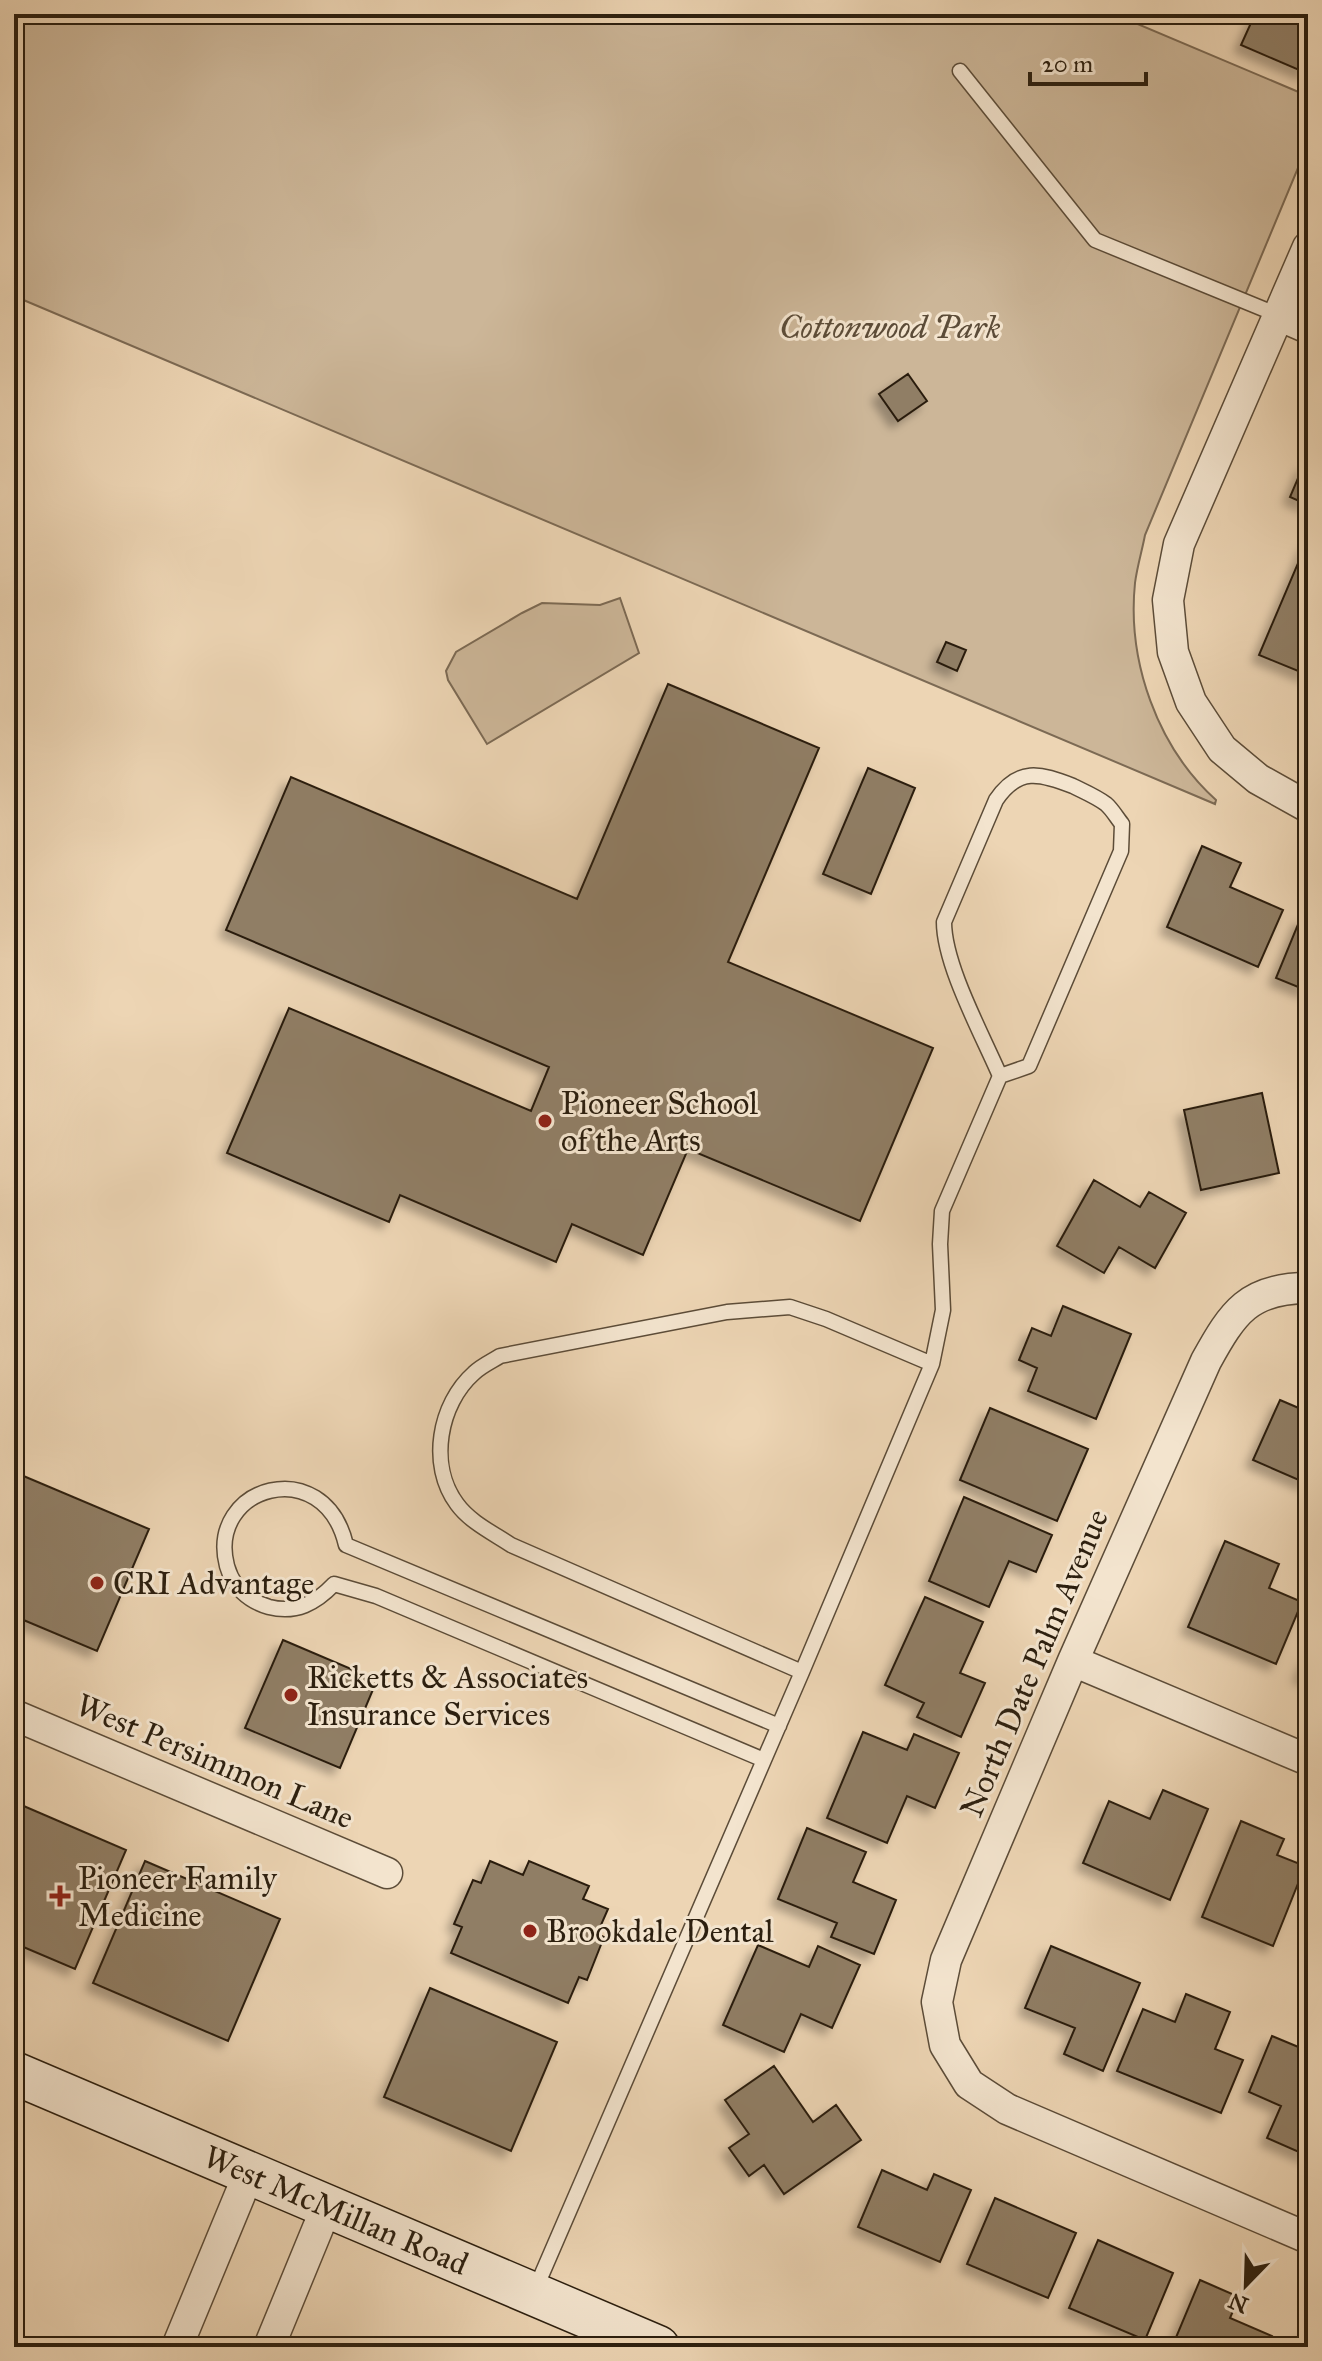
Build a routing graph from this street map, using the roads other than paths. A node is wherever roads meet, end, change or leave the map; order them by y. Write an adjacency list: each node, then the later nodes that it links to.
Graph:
1 (960, 71): 3 (lane)
2 (1308, 247): 3 (street)
3 (1278, 315): 4 (street); 5 (street)
4 (1308, 328)
5 (1304, 805)
6 (1000, 1076): 6 (lane); 8 (lane)
7 (1308, 1288): 9 (street, North Date Palm Avenue)
8 (932, 1364): 10 (lane); 10 (lane)
9 (1073, 1661): 14 (street); 19 (street, North Date Palm Avenue)
10 (802, 1672): 12 (lane)
11 (14, 1715): 15 (street, West Persimmon Lane)
12 (779, 1726): 13 (lane); 13 (lane)
13 (764, 1760): 20 (lane)
14 (1308, 1760)
15 (387, 1873)
16 (14, 2073): 17 (main road, West McMillan Road)
17 (249, 2173): 18 (main road, West McMillan Road); 21 (street)
18 (327, 2206): 20 (main road, West McMillan Road); 22 (street)
19 (1308, 2238)
20 (534, 2294): 23 (main road, West McMillan Road)
21 (177, 2347)
22 (269, 2347)
23 (658, 2347)

